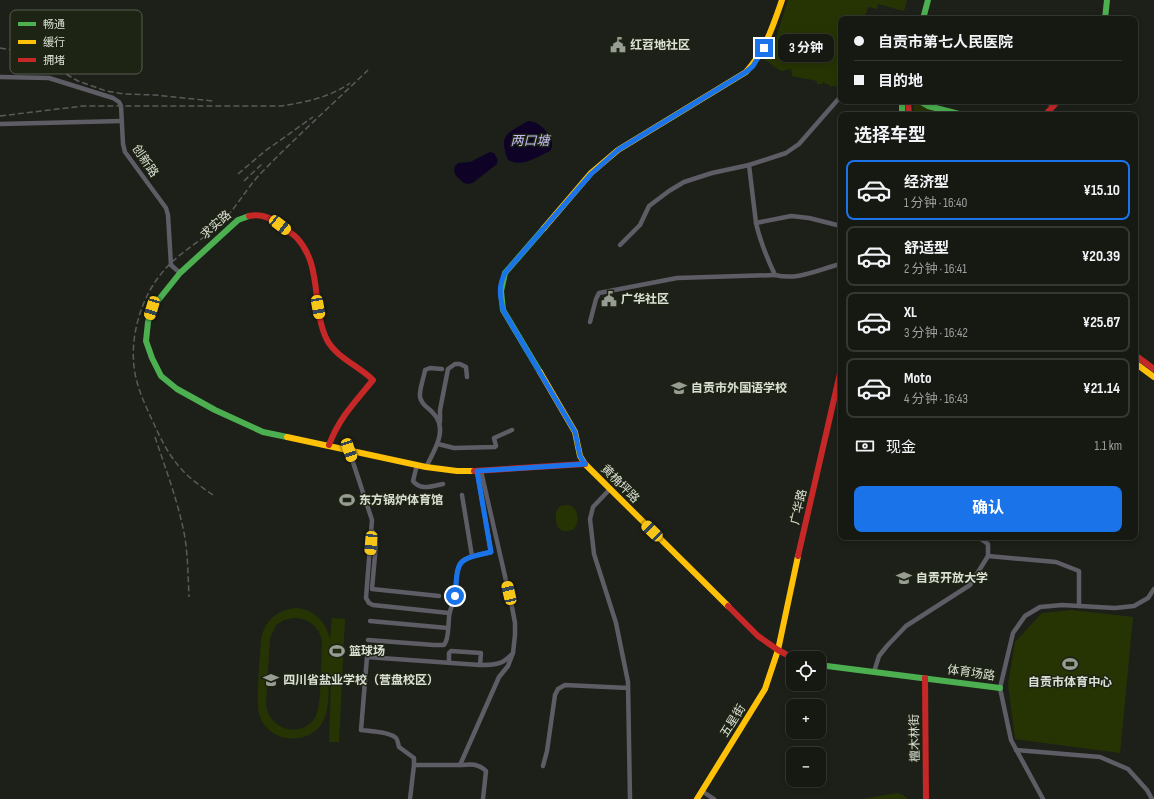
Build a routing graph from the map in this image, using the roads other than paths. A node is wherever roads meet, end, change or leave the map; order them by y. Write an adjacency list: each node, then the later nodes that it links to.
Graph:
1 (782, 0): 34 (street)
2 (928, 0): 4 (street)
3 (1107, 0): 5 (street)
4 (925, 16)
5 (1105, 16)
6 (0, 78): 12 (street, 创新路)
7 (838, 100): 14 (street)
8 (924, 104): 10 (street)
9 (1055, 104): 11 (street)
10 (951, 112)
11 (1048, 112)
12 (122, 121): 13 (street); 19 (street, 创新路)
13 (0, 124)
14 (749, 165): 15 (street); 17 (street)
15 (756, 223): 16 (street); 20 (street)
16 (838, 225)
17 (620, 245)
18 (838, 265): 20 (street)
19 (180, 273): 32 (street, 求实路); 32 (street, 求实路)
20 (776, 275): 21 (street)
21 (590, 322)
22 (1138, 357): 25 (street)
23 (1138, 365): 27 (street)
24 (442, 369): 29 (street)
25 (1154, 369)
26 (467, 377): 29 (street)
27 (1154, 377)
28 (838, 383): 52 (street, 广华路)
29 (440, 424): 31 (street)
30 (512, 430): 31 (street)
31 (438, 444): 36 (street)
32 (329, 445): 33 (street, 黄桷坪路)
33 (349, 450): 35 (street, 黄桷坪路); 41 (street)
34 (585, 464): 37 (street, 黄桷坪路); 39 (street, 黄桷坪路)
35 (417, 465): 36 (street, 黄桷坪路); 38 (street)
36 (426, 467): 37 (street, 黄桷坪路)
37 (479, 471): 43 (street); 53 (street)
38 (442, 484)
39 (610, 489): 52 (street, 黄桷坪路); 60 (street)
40 (462, 495): 43 (street)
41 (372, 527): 46 (street); 48 (street)
42 (982, 540): 44 (street)
43 (472, 556): 48 (street)
44 (988, 556): 47 (street); 58 (street)
45 (1154, 590): 47 (street)
46 (438, 596)
47 (1079, 606): 61 (street)
48 (449, 613): 50 (street)
49 (370, 621): 50 (street)
50 (448, 628): 51 (street)
51 (368, 640)
52 (778, 650): 54 (street); 66 (street, 五星街)
53 (513, 653): 56 (street); 64 (street)
54 (786, 654)
55 (449, 663): 56 (street); 56 (street); 63 (street)
56 (480, 665)
57 (826, 666): 58 (street, 体育场路)
58 (874, 672): 59 (street, 体育场路)
59 (926, 678): 61 (street, 体育场路); 72 (street, 檀木林街)
60 (628, 688): 65 (street); 69 (street)
61 (1000, 688): 62 (street, 体育场路)
62 (1016, 750): 73 (street, 体育场路); 74 (street)
63 (414, 764): 64 (street); 67 (street)
64 (460, 766): 68 (street)
65 (543, 766)
66 (702, 791): 70 (street, 五星街); 71 (street)
67 (410, 799)
68 (483, 799)
69 (630, 799)
70 (697, 799)
71 (714, 799)
72 (926, 799)
73 (1043, 799)
74 (1152, 799)

